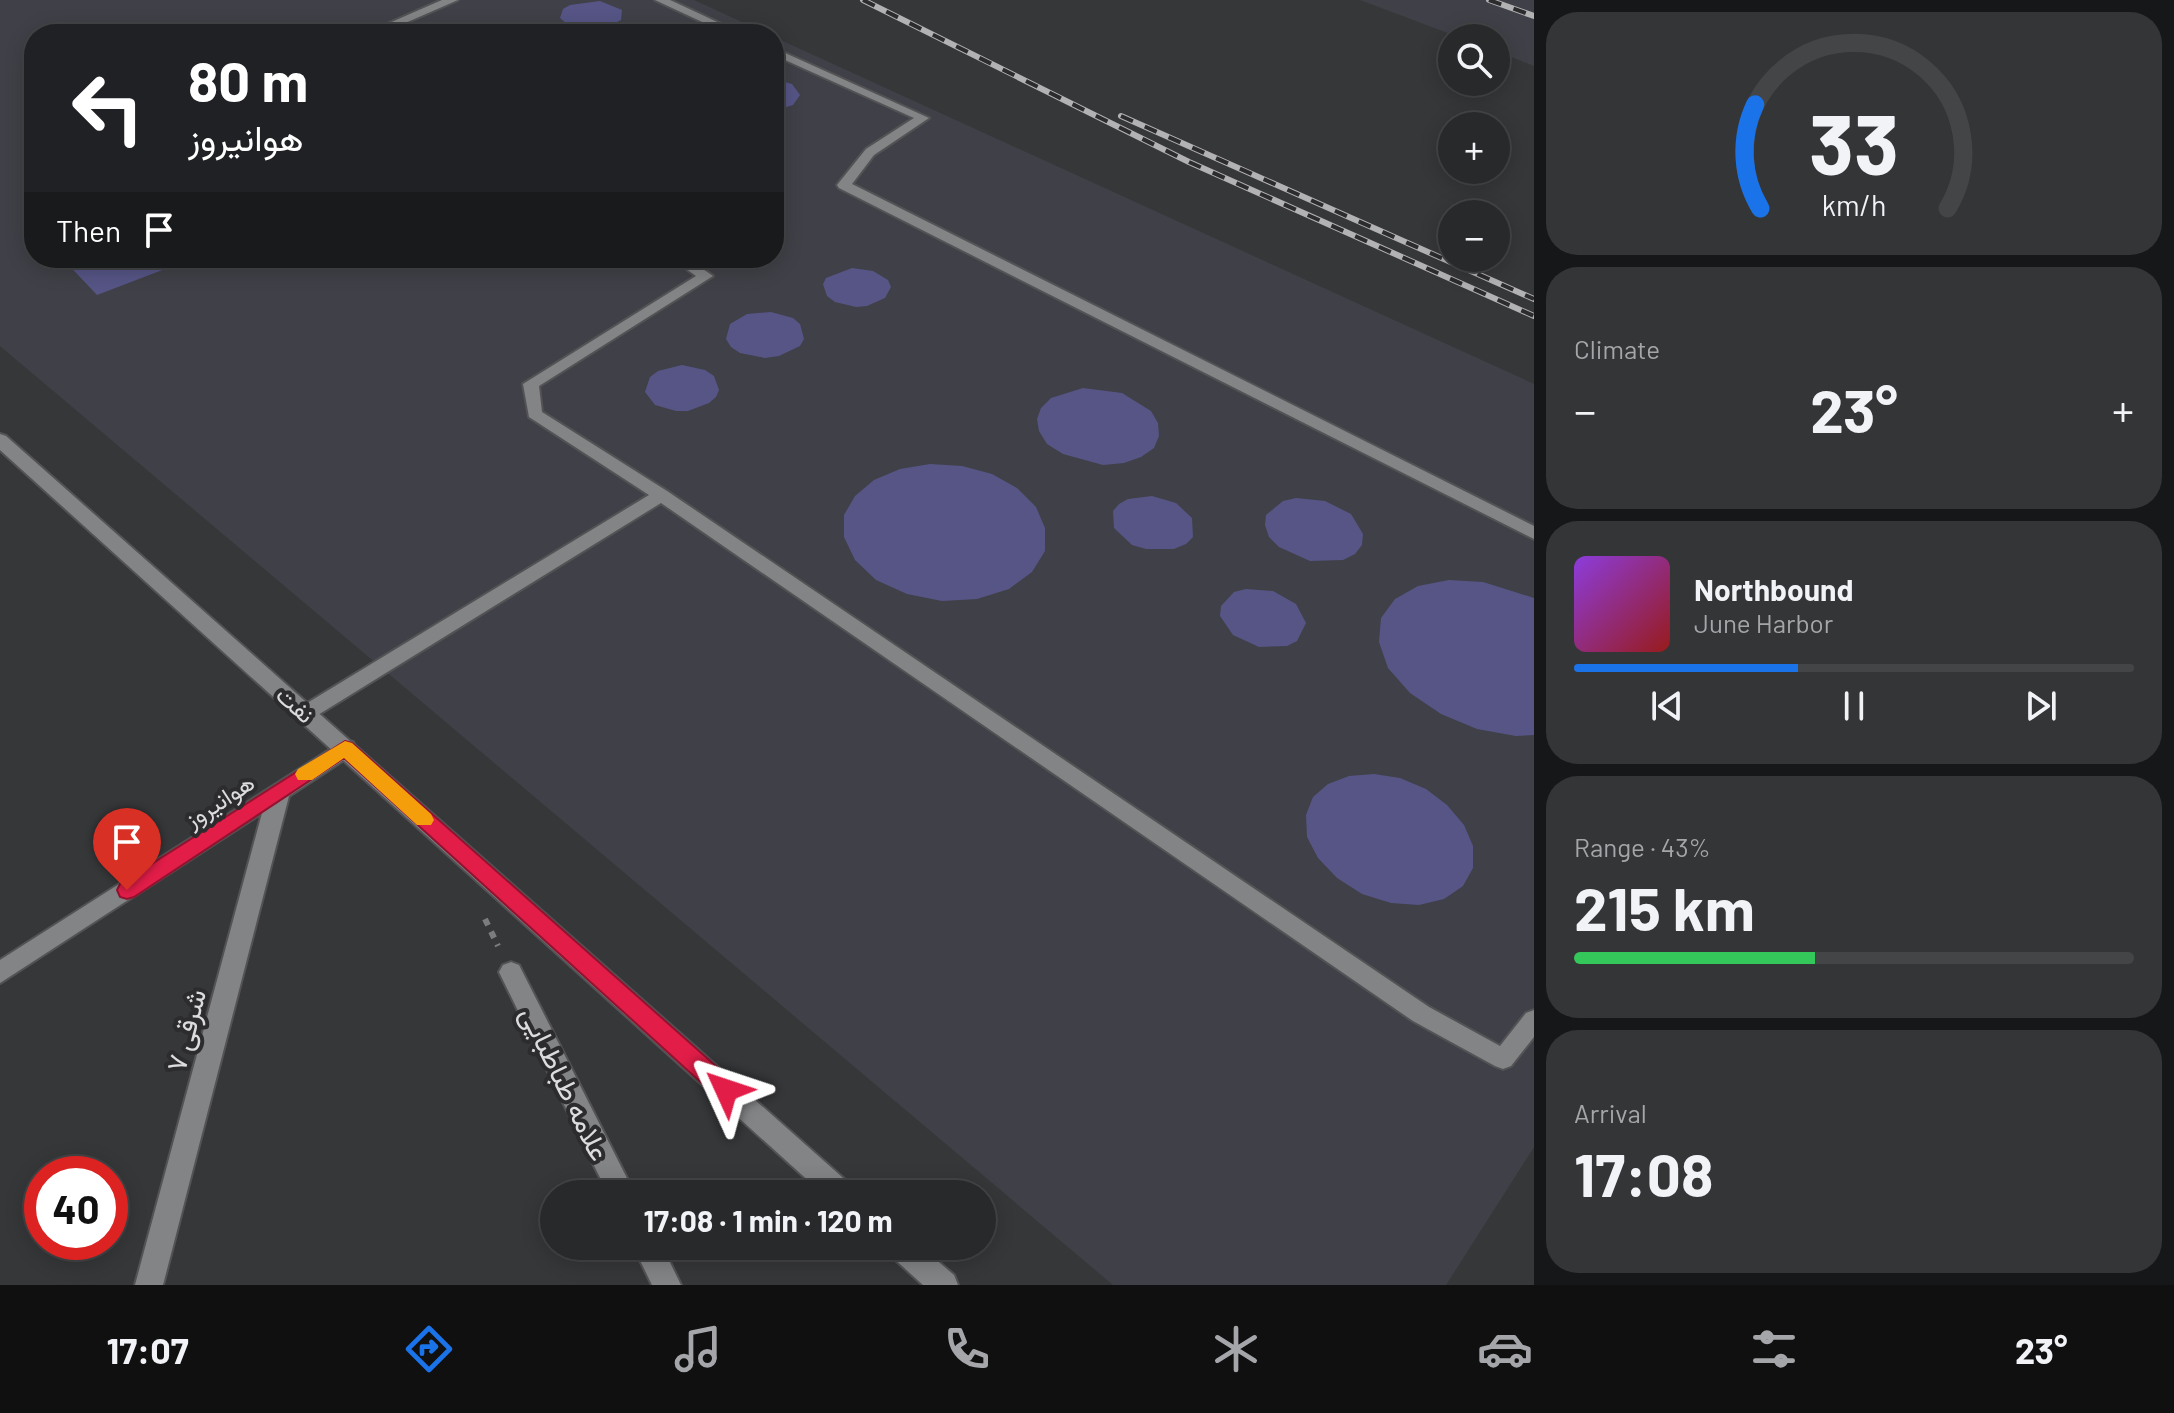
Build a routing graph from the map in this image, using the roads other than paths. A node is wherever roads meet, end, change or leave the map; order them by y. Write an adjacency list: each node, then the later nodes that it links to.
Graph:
1 (452, 0): 3 (lane)
2 (661, 0): 4 (lane)
3 (394, 24)
4 (715, 24)
5 (784, 55): 9 (lane)
6 (694, 268): 8 (lane)
7 (0, 440): 10 (street, نفت)
8 (661, 495): 10 (lane); 15 (lane)
9 (1534, 533)
10 (306, 713): 11 (street, نفت)
11 (345, 748): 12 (street, هوانیروز); 17 (street, نفت)
12 (279, 791): 14 (street, هوانیروز); 20 (street, ۷ شرقی)
13 (511, 972): 16 (street, علامه طباطبایی)
14 (0, 973)
15 (1534, 1020)
16 (615, 1180)
17 (826, 1180)
18 (654, 1260): 21 (street)
19 (916, 1260): 22 (street)
20 (149, 1285)
21 (667, 1285)
22 (944, 1285)

